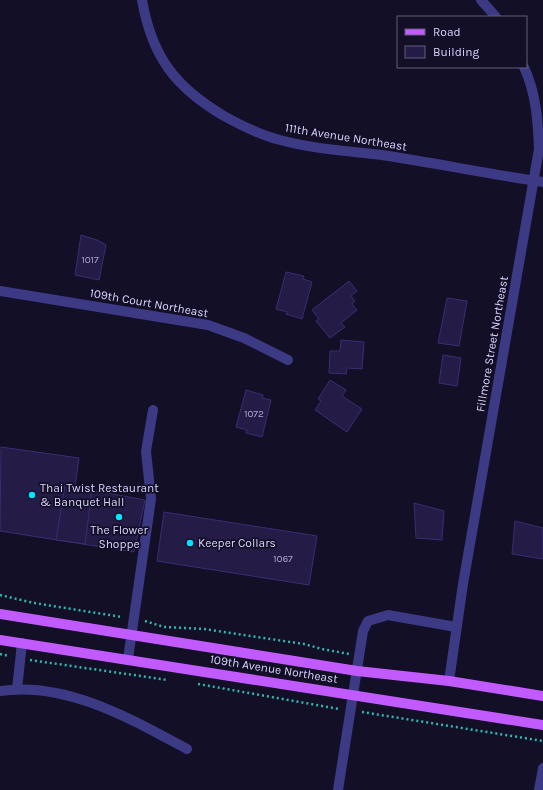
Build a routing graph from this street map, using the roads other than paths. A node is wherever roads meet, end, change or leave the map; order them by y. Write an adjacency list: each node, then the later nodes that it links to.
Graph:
1 (142, 0): 5 (street, 111th Avenue Northeast)
2 (481, 0): 3 (street)
3 (495, 16)
4 (524, 68): 5 (street, Fillmore Street Northeast)
5 (538, 182): 10 (street, Fillmore Street Northeast)
6 (0, 291): 7 (street, 109th Court Northeast)
7 (288, 360)
8 (153, 410): 11 (street)
9 (0, 614): 11 (main road, 109th Avenue Northeast)
10 (456, 626): 15 (street); 16 (street, Fillmore Street Northeast)
11 (132, 635): 14 (street); 15 (main road, 109th Avenue Northeast)
12 (0, 640): 13 (main road, 109th Avenue Northeast)
13 (22, 643): 14 (main road, 109th Avenue Northeast); 17 (street)
14 (128, 660): 19 (main road, 109th Avenue Northeast)
15 (357, 671): 16 (main road, 109th Avenue Northeast); 19 (street)
16 (449, 681): 20 (main road, 109th Avenue Northeast)
17 (17, 689): 18 (street); 22 (street)
18 (0, 691)
19 (353, 695): 21 (main road, 109th Avenue Northeast); 24 (street)
20 (543, 696)
21 (543, 725)
22 (187, 749)
23 (543, 768): 25 (street)
24 (338, 790)
25 (539, 790)

